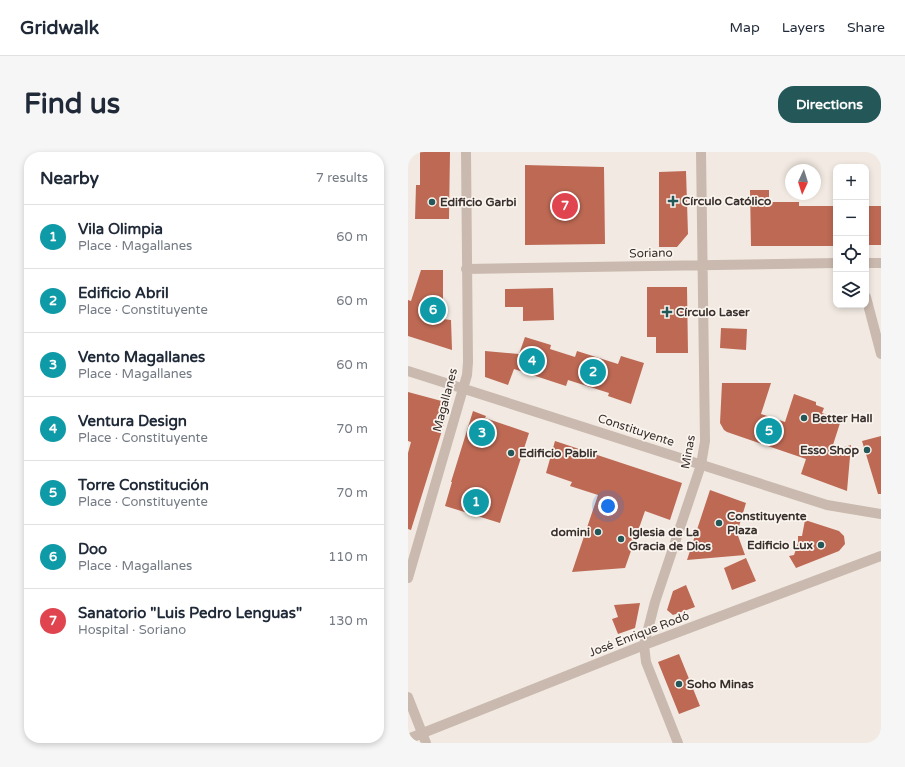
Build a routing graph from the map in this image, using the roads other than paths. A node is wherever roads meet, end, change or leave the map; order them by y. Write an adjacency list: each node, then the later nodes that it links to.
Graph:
1 (466, 152): 7 (street, Magallanes)
2 (701, 152): 6 (street, Minas)
3 (881, 262): 5 (street)
4 (833, 263): 6 (street, Soriano)
5 (869, 263)
6 (703, 266): 7 (street, Soriano); 12 (street, Minas)
7 (466, 269): 11 (street, Magallanes)
8 (869, 308): 9 (street)
9 (881, 354)
10 (408, 370): 11 (street, Constituyente)
11 (463, 388): 12 (street, Constituyente); 15 (street, Magallanes)
12 (701, 465): 13 (street, Constituyente); 16 (street, Minas)
13 (881, 514)
14 (881, 556): 16 (street, José Enrique Rodó)
15 (408, 578)
16 (644, 645): 18 (street, José Enrique Rodó); 21 (street, Minas)
17 (408, 697): 18 (street)
18 (422, 733): 19 (street, José Enrique Rodó); 20 (street)
19 (408, 738)
20 (426, 743)
21 (678, 743)

